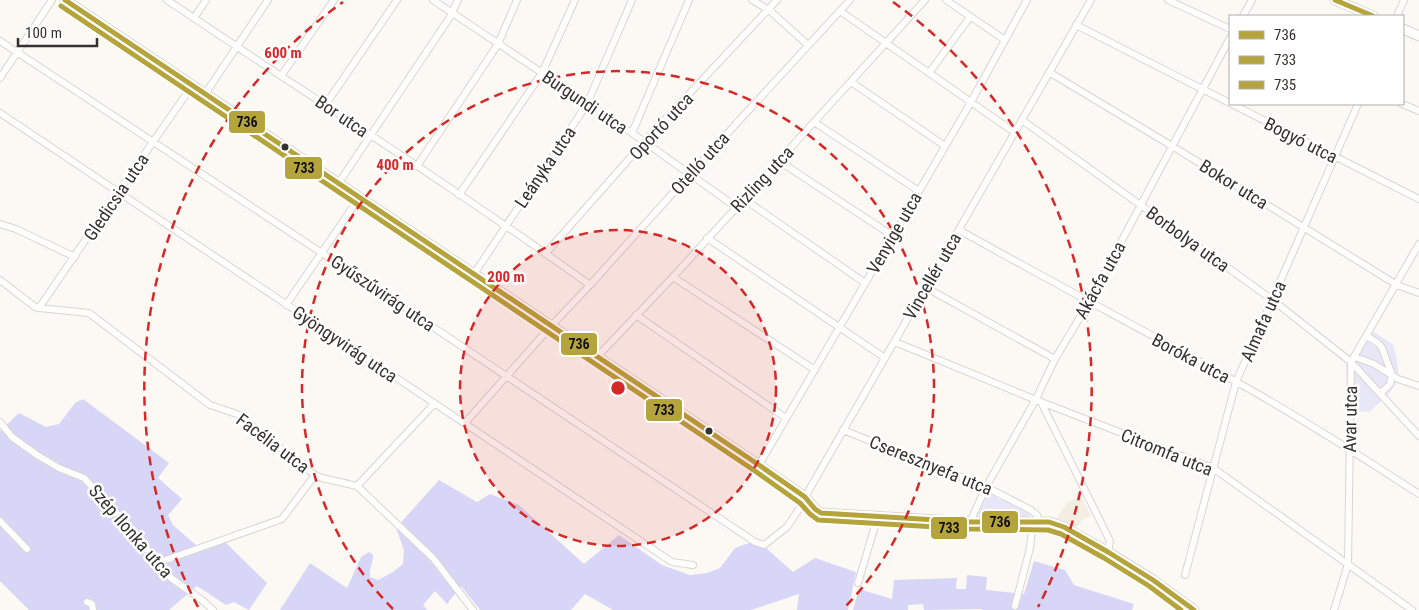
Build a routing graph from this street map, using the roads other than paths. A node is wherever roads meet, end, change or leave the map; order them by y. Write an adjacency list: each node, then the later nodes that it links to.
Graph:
1 (52, 0): 44 (street)
2 (65, 0): 51 (street)
3 (167, 0): 32 (street, Bor utca)
4 (206, 0): 32 (street)
5 (268, 0): 43 (street)
6 (334, 0): 48 (street)
7 (396, 0): 55 (street)
8 (433, 0): 27 (street, Burgundi utca)
9 (458, 0): 27 (street)
10 (517, 0): 41 (street)
11 (575, 0): 46 (street)
12 (632, 0): 56 (street, Leányka utca)
13 (689, 0): 66 (street)
14 (752, 0): 25 (street)
15 (778, 0): 25 (street, Oportó utca)
16 (850, 0): 26 (street, Otelló utca)
17 (925, 0): 40 (street, Rizling utca)
18 (946, 0): 31 (street)
19 (1027, 0): 37 (street, Venyige utca)
20 (1091, 0): 33 (street, Vincellér utca)
21 (1168, 0): 34 (street)
22 (1252, 0): 28 (street)
23 (1335, 0): 29 (street)
24 (1404, 0): 30 (street)
25 (769, 10): 42 (street); 69 (street, Oportó utca)
26 (840, 11): 40 (street); 42 (street, Otelló utca)
27 (452, 13): 41 (street, Burgundi utca); 67 (street)
28 (1244, 15)
29 (1371, 15)
30 (1397, 15)
31 (970, 16): 37 (street); 47 (street)
32 (194, 18): 43 (street, Bor utca)
33 (1076, 25): 45 (street, Vincellér utca); 52 (street, Bogyó utca)
34 (1229, 29)
35 (1404, 29): 36 (street)
36 (1419, 36)
37 (1005, 40): 54 (street, Venyige utca)
38 (1229, 40): 52 (street, Akácfa utca)
39 (0, 41): 44 (street, Gyűszűvirág utca)
40 (885, 43): 47 (street); 50 (street, Rizling utca)
41 (498, 44): 46 (street, Burgundi utca); 74 (street)
42 (808, 45): 75 (street, Otelló utca)
43 (236, 47): 48 (street, Bor utca); 53 (street)
44 (17, 53): 49 (street); 68 (street, Gyűszűvirág utca)
45 (1049, 72): 63 (street, Vincellér utca); 71 (street, Bokor utca)
46 (542, 73): 56 (street, Burgundi utca); 79 (street)
47 (929, 73): 54 (street)
48 (281, 76): 55 (street, Bor utca)
49 (0, 78)
50 (851, 82): 64 (street, Rizling utca); 70 (street)
51 (192, 86): 53 (street); 68 (street, Gledicsia utca)
52 (1202, 90): 57 (street, Bogyó utca); 71 (street, Akácfa utca)
53 (205, 94): 76 (street)
54 (971, 102): 65 (street); 70 (street, Venyige utca)
55 (326, 104): 67 (street, Bor utca)
56 (587, 104): 66 (street, Burgundi utca); 86 (street, Leányka utca)
57 (1229, 104)
58 (1232, 105): 72 (street, Bogyó utca)
59 (1358, 105): 72 (street, Almafa utca)
60 (1404, 105): 61 (street)
61 (1419, 111)
62 (0, 113): 78 (street, Gyöngyvirág utca)
63 (1022, 120): 65 (street, Vincellér utca); 83 (street, Borbolya utca)
64 (814, 122): 73 (street, Rizling utca); 77 (street)
65 (1014, 132): 88 (street, Vincellér utca)
66 (632, 133): 69 (street, Burgundi utca)
67 (371, 136): 74 (street, Bor utca); 76 (street)
68 (154, 142): 78 (street, Gledicsia utca); 92 (street, Gyűszűvirág utca)
69 (644, 142): 75 (street, Burgundi utca); 93 (street, Oportó utca)
70 (945, 146): 77 (street, Venyige utca)
71 (1172, 146): 83 (street, Akácfa utca); 87 (street, Bokor utca)
72 (1334, 157): 82 (street, Bogyó utca); 87 (street, Almafa utca)
73 (779, 161): 81 (street, Rizling utca); 89 (street)
74 (416, 166): 79 (street, Bor utca)
75 (690, 174): 84 (street, Burgundi utca); 99 (street, Otelló utca)
76 (338, 184): 80 (street)
77 (919, 191): 89 (street, Venyige utca)
78 (118, 192): 94 (street, Gledicsia utca); 105 (street, Gyöngyvirág utca)
79 (459, 195): 86 (street, Bor utca)
80 (359, 198): 92 (street); 95 (street)
81 (744, 199): 84 (street, Rizling utca); 98 (street)
82 (1419, 199)
83 (1140, 205): 103 (street, Borbolya utca); 104 (street, Akácfa utca)
84 (736, 207): 90 (street, Rizling utca)
85 (0, 224): 94 (street)
86 (505, 226): 93 (street, Bor utca); 95 (street, Leányka utca)
87 (1304, 228): 100 (street, Bokor utca); 103 (street, Almafa utca)
88 (959, 230): 101 (street, Vincellér utca); 104 (street, Boróka utca)
89 (893, 236): 98 (street, Venyige utca)
90 (707, 238): 96 (street, Rizling utca); 109 (street)
91 (1419, 244): 100 (street, Avar utca)
92 (322, 252): 105 (street); 118 (street, Gyűszűvirág utca)
93 (546, 253): 99 (street, Bor utca)
94 (75, 258): 106 (street, Gledicsia utca)
95 (474, 274): 108 (street)
96 (673, 277): 107 (street, Rizling utca); 116 (street)
97 (0, 280): 106 (street, Facélia utca)
98 (865, 283): 109 (street, Venyige utca)
99 (590, 285): 108 (street, Otelló utca)
100 (1396, 285): 102 (street, Bokor utca); 110 (street, Avar utca)
101 (925, 287): 111 (street, Vincellér utca); 114 (street)
102 (1419, 293)
103 (1273, 300): 115 (street, Borbolya utca); 119 (street, Almafa utca)
104 (1088, 302): 114 (street, Akácfa utca); 119 (street, Boróka utca)
105 (286, 305): 123 (street, Gyöngyvirág utca)
106 (39, 308): 132 (street, Facélia utca)
107 (636, 315): 112 (street, Rizling utca); 124 (street)
108 (551, 326): 112 (street); 118 (street, Otelló utca)
109 (841, 327): 113 (street); 116 (street, Venyige utca)
110 (1367, 336): 115 (street, Avar utca); 117 (street)
111 (895, 342): 113 (street, Vincellér utca); 122 (street, Citromfa utca)
112 (597, 357): 130 (street)
113 (885, 358): 127 (street, Vincellér utca)
114 (1055, 358): 122 (street, Akácfa utca)
115 (1353, 360): 117 (street, Borbolya utca); 121 (street); 129 (street, Avar utca)
116 (815, 370): 124 (street, Venyige utca)
117 (1392, 375): 120 (street, Borbolya utca); 121 (street)
118 (507, 376): 126 (street, Otelló utca); 141 (street, Gyűszűvirág utca)
119 (1236, 382): 129 (street, Boróka utca); 131 (street, Almafa utca)
120 (1419, 386)
121 (1380, 394): 128 (street)
122 (1038, 400): 131 (street, Citromfa utca); 134 (street, Akácfa utca); 143 (street)
123 (434, 404): 126 (street, Gyöngyvirág utca); 133 (street)
124 (786, 418): 130 (street, Venyige utca)
125 (0, 422): 144 (street, Szép Ilonka utca)
126 (465, 423): 146 (street, Gyöngyvirág utca)
127 (843, 430): 134 (street, Cseresznyefa utca); 136 (street, Vincellér utca)
128 (1419, 436)
129 (1349, 449): 135 (street, Boróka utca); 145 (street, Avar utca)
130 (759, 465): 136 (street)
131 (1213, 468): 145 (street, Citromfa utca); 147 (street, Almafa utca)
132 (315, 475): 133 (street, Facélia utca); 144 (street)
133 (356, 486): 153 (street, Facélia utca)
134 (986, 487): 139 (street, Cseresznyefa utca); 140 (street, Akácfa utca)
135 (1419, 494)
136 (805, 497): 137 (street); 141 (street, Vincellér utca)
137 (874, 517): 140 (street); 148 (street)
138 (0, 521): 142 (street)
139 (1036, 521): 140 (street); 143 (street, Cseresznyefa utca); 150 (street)
140 (970, 522)
141 (764, 545)
142 (27, 549)
143 (1108, 552): 154 (street, Cseresznyefa utca)
144 (156, 563): 152 (street, Szép Ilonka utca)
145 (1348, 564): 155 (street, Avar utca); 156 (street, Citromfa utca)
146 (693, 565)
147 (1185, 575)
148 (858, 584)
149 (87, 602): 151 (street)
150 (1015, 606)
151 (93, 610)
152 (213, 610)
153 (473, 610)
154 (1194, 610)
155 (1334, 610)
156 (1412, 610)

